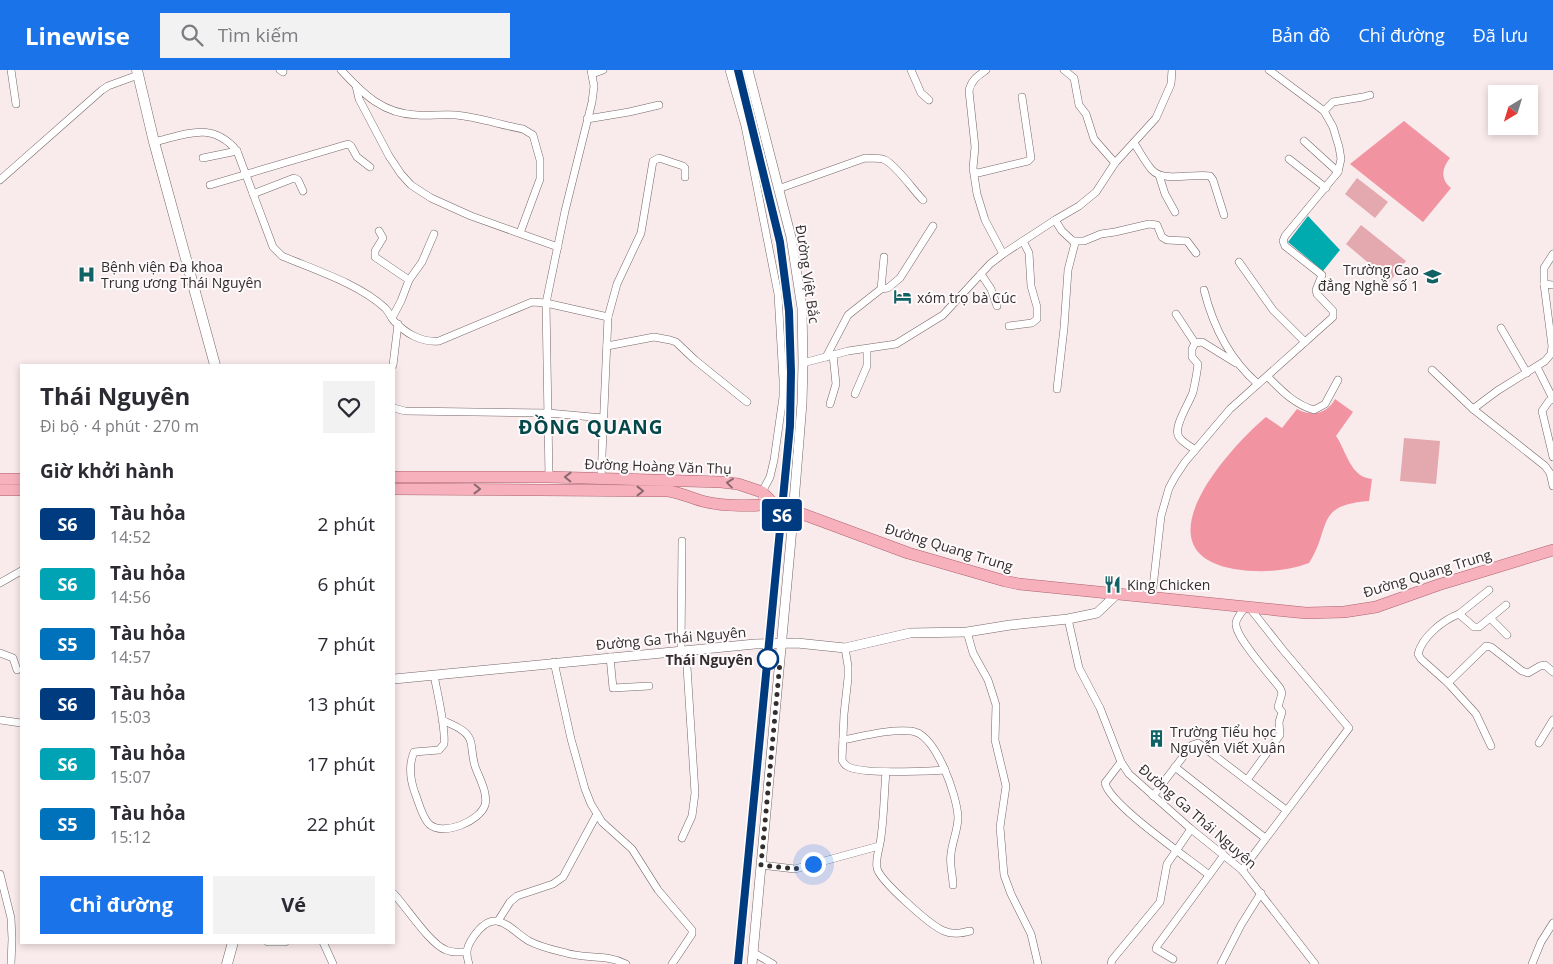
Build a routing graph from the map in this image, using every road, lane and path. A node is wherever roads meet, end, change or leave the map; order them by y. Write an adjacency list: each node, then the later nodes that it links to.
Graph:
1 (11, 70): 17 (street)
2 (341, 70): 13 (street)
3 (603, 70): 11 (street)
4 (729, 70): 109 (street)
5 (748, 70): 37 (street, Đường Việt Bắc)
6 (911, 70): 16 (street)
7 (986, 70): 29 (street)
8 (1064, 70): 27 (street)
9 (1172, 70): 23 (street)
10 (1269, 70): 19 (street)
11 (591, 72): 20 (street)
12 (138, 73): 22 (main road); 34 (street)
13 (356, 86): 46 (street); 46 (street)
14 (1370, 94): 19 (street)
15 (1022, 97): 29 (street)
16 (929, 100)
17 (16, 104)
18 (660, 105): 20 (street)
19 (1324, 111): 30 (street)
20 (587, 118): 50 (street)
21 (1304, 141): 30 (street)
22 (154, 142): 24 (street); 78 (main road)
23 (1134, 143): 27 (street); 32 (street)
24 (237, 151): 25 (street); 31 (street)
25 (203, 158)
26 (1289, 159): 36 (street)
27 (1115, 163): 43 (street)
28 (370, 168): 31 (street)
29 (974, 172): 52 (street)
30 (1338, 172): 36 (street)
31 (246, 174): 35 (street); 39 (street)
32 (1159, 175): 41 (street); 42 (street)
33 (685, 177): 65 (street)
34 (0, 180)
35 (210, 185)
36 (1326, 188): 69 (street)
37 (778, 189): 40 (street); 76 (street, Đường Việt Bắc)
38 (303, 191): 39 (street)
39 (253, 194): 66 (street)
40 (923, 200)
41 (1176, 212)
42 (1224, 215)
43 (1055, 220): 48 (street); 49 (street)
44 (932, 226): 60 (street)
45 (379, 231): 57 (street)
46 (520, 233): 50 (street)
47 (434, 234): 57 (street)
48 (1023, 241): 52 (street); 67 (street)
49 (1074, 241): 51 (street); 86 (street)
50 (558, 247): 62 (street)
51 (1196, 253)
52 (1002, 254): 56 (street)
53 (1553, 254): 58 (street)
54 (884, 256): 60 (street)
55 (1239, 262): 69 (street)
56 (981, 274): 63 (street); 72 (street)
57 (409, 280): 66 (street)
58 (1544, 284): 59 (street); 73 (street)
59 (1553, 286)
60 (881, 289): 74 (street)
61 (1204, 290): 77 (street)
62 (546, 303): 65 (street); 66 (street); 93 (street)
63 (997, 306)
64 (1176, 314): 70 (street)
65 (608, 317): 71 (street)
66 (395, 321): 79 (street)
67 (1009, 326)
68 (1500, 328): 82 (street)
69 (1305, 342): 83 (street)
70 (1196, 344): 77 (street); 95 (street)
71 (607, 346): 89 (street); 94 (street)
72 (867, 349): 74 (street); 87 (street)
73 (1552, 351): 75 (street)
74 (829, 356): 76 (street); 90 (street)
75 (1551, 360): 80 (street)
76 (804, 363): 112 (street, Đường Việt Bắc)
77 (1236, 363): 85 (street)
78 (215, 364)
79 (393, 364)
80 (1537, 367): 82 (street); 88 (street)
81 (1432, 370): 92 (street)
82 (1527, 373): 92 (street)
83 (1268, 377): 84 (street); 85 (street)
84 (1338, 380)
85 (1258, 384): 95 (street)
86 (1057, 389)
87 (855, 394)
88 (1553, 399): 96 (street)
89 (747, 402)
90 (830, 404)
91 (395, 408): 93 (street)
92 (1473, 410): 97 (street)
93 (548, 413): 94 (street); 100 (street)
94 (603, 418): 101 (street)
95 (1195, 450): 119 (street)
96 (1553, 457)
97 (1551, 473): 104 (street)
98 (395, 477): 99 (main road, Đường Hoàng Văn Thụ)
99 (456, 477): 100 (main road, Đường Hoàng Văn Thụ); 106 (main road)
100 (549, 477): 101 (main road, Đường Hoàng Văn Thụ, one-way to 100)
101 (601, 478): 109 (main road, Đường Hoàng Văn Thụ, one-way to 101)
102 (0, 479): 103 (main road)
103 (20, 479)
104 (1553, 486)
105 (395, 488): 106 (main road, Đường Hoàng Văn Thụ)
106 (456, 489): 111 (main road, Đường Hoàng Văn Thụ, one-way to 111)
107 (0, 490): 108 (main road)
108 (20, 490)
109 (762, 492): 110 (main road, Đường Hoàng Văn Thụ); 111 (street)
110 (778, 504): 111 (main road, Đường Hoàng Văn Thụ); 112 (main road, Đường Quang Trung)
111 (762, 506)
112 (794, 510): 118 (main road, Đường Quang Trung); 127 (street, Đường Việt Bắc)
113 (682, 541): 129 (street)
114 (1553, 550): 121 (main road, Đường Quang Trung)
115 (20, 572): 116 (street)
116 (0, 582)
117 (1489, 590): 122 (street)
118 (1118, 593): 119 (main road, Đường Quang Trung); 124 (street, Đường Ga Thái Nguyên)
119 (1152, 596): 121 (main road, Đường Quang Trung)
120 (1506, 605): 123 (street)
121 (1247, 606): 150 (street); 152 (street)
122 (1459, 614): 123 (street); 137 (street)
123 (1490, 618): 126 (street)
124 (1068, 619): 125 (street, Đường Ga Thái Nguyên); 146 (street, Đường Ga Thái Nguyên)
125 (967, 632): 128 (street, Đường Ga Thái Nguyên); 184 (street)
126 (1507, 635)
127 (782, 643): 128 (street, Đường Ga Thái Nguyên); 129 (street, Đường Ga Thái Nguyên); 160 (street, Đường Việt Bắc)
128 (845, 648): 143 (street)
129 (683, 651): 131 (street, Đường Ga Thái Nguyên); 155 (street)
130 (0, 653): 133 (street)
131 (610, 658): 132 (street, Đường Ga Thái Nguyên); 138 (street)
132 (554, 662): 135 (street, Đường Ga Thái Nguyên); 153 (street)
133 (17, 670)
134 (1553, 672): 137 (street)
135 (434, 675): 136 (street, Đường Ga Thái Nguyên); 140 (street)
136 (395, 680)
137 (1448, 683): 145 (street)
138 (649, 686)
139 (0, 720): 142 (street)
140 (442, 720): 140 (street)
141 (1553, 720): 144 (street)
142 (20, 723)
143 (843, 740): 148 (street); 149 (street)
144 (1539, 743)
145 (1491, 746)
146 (1121, 762): 151 (street, Đường Ga Thái Nguyên); 158 (street)
147 (1175, 767): 150 (street); 151 (street); 156 (street)
148 (945, 770): 149 (street); 164 (street)
149 (886, 772): 157 (street)
150 (1247, 780): 152 (street)
151 (1153, 796): 154 (street, Đường Ga Thái Nguyên)
152 (1286, 810): 156 (street)
153 (597, 814): 167 (street); 181 (street)
154 (1191, 829): 158 (street); 159 (street, Đường Ga Thái Nguyên)
155 (682, 838)
156 (1265, 838): 161 (street)
157 (880, 846): 160 (street); 169 (street)
158 (1176, 849): 163 (street); 185 (street)
159 (1224, 855): 161 (street, Đường Ga Thái Nguyên); 163 (street)
160 (761, 865): 174 (street, Đường Việt Bắc)
161 (1242, 870): 165 (street, Đường Ga Thái Nguyên)
162 (0, 874): 176 (street)
163 (1209, 875): 175 (street)
164 (953, 885)
165 (1261, 894): 186 (street); 187 (street, Đường Ga Thái Nguyên)
166 (395, 895): 173 (street)
167 (498, 921): 173 (street); 180 (street)
168 (1553, 923): 170 (street)
169 (970, 931)
170 (1550, 934): 188 (street)
171 (232, 944): 177 (main road)
172 (323, 944): 178 (street)
173 (466, 952): 179 (street)
174 (754, 953): 182 (street, Đường Việt Bắc); 183 (street)
175 (1173, 959)
176 (11, 964)
177 (227, 964)
178 (333, 964)
179 (469, 964)
180 (626, 964)
181 (672, 964)
182 (752, 964)
183 (773, 964)
184 (1038, 964)
185 (1111, 964)
186 (1221, 964)
187 (1315, 964)
188 (1532, 964)

